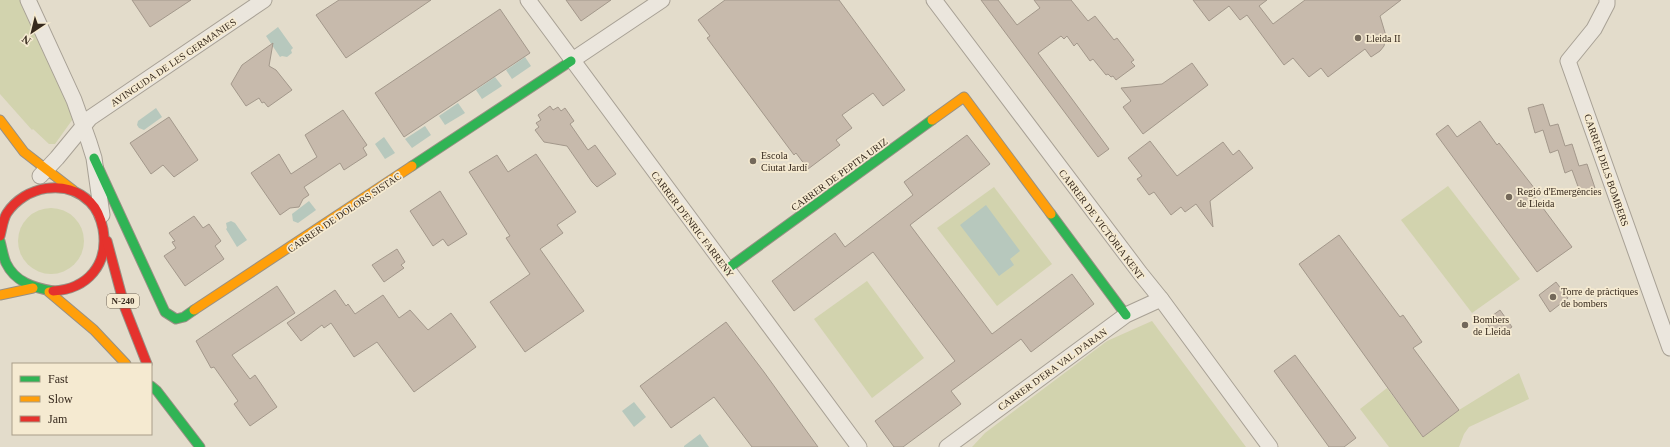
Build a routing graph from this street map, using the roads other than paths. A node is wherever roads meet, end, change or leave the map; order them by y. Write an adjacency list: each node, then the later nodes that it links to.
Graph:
1 (28, 0): 9 (street)
2 (264, 0): 9 (street, AVINGUDA DE LES GERMANIES)
3 (528, 0): 7 (street, CARRER D'ENRIC FARRENY)
4 (662, 0): 7 (street, CARRER DE DOLORS SISTAC)
5 (934, 0): 23 (street, CARRER DE VICTÒRIA KENT)
6 (1607, 0): 25 (street, CARRER DELS BOMBERS)
7 (571, 61): 10 (street, CARRER DE DOLORS SISTAC); 19 (street, CARRER D'ENRIC FARRENY)
8 (0, 120): 11 (street, N-240)
9 (84, 127): 10 (street); 11 (street, AVINGUDA DE LES GERMANIES)
10 (94, 158): 16 (street)
11 (47, 168): 12 (street, N-240); 13 (street, AVINGUDA DE LES GERMANIES)
12 (76, 192): 13 (street, N-240); 16 (street, N-240)
13 (22, 196): 15 (street, N-240)
14 (1, 207): 15 (street, N-240)
15 (4, 219): 17 (street, N-240)
16 (104, 229): 21 (street); 27 (street, N-240)
17 (0, 236)
18 (0, 241): 20 (street)
19 (727, 269): 24 (street, CARRER DE PEPITA URIZ); 30 (street, CARRER D'ENRIC FARRENY)
20 (33, 288): 21 (street); 22 (street)
21 (49, 292): 26 (street)
22 (0, 295)
23 (1161, 299): 24 (street, CARRER D'ERA VAL D'ARAN); 32 (street, CARRER DE VICTÒRIA KENT)
24 (1126, 314): 31 (street, CARRER D'ERA VAL D'ARAN)
25 (1670, 348)
26 (125, 363)
27 (147, 363)
28 (154, 389): 29 (street)
29 (200, 447)
30 (859, 447)
31 (947, 447)
32 (1270, 447)

